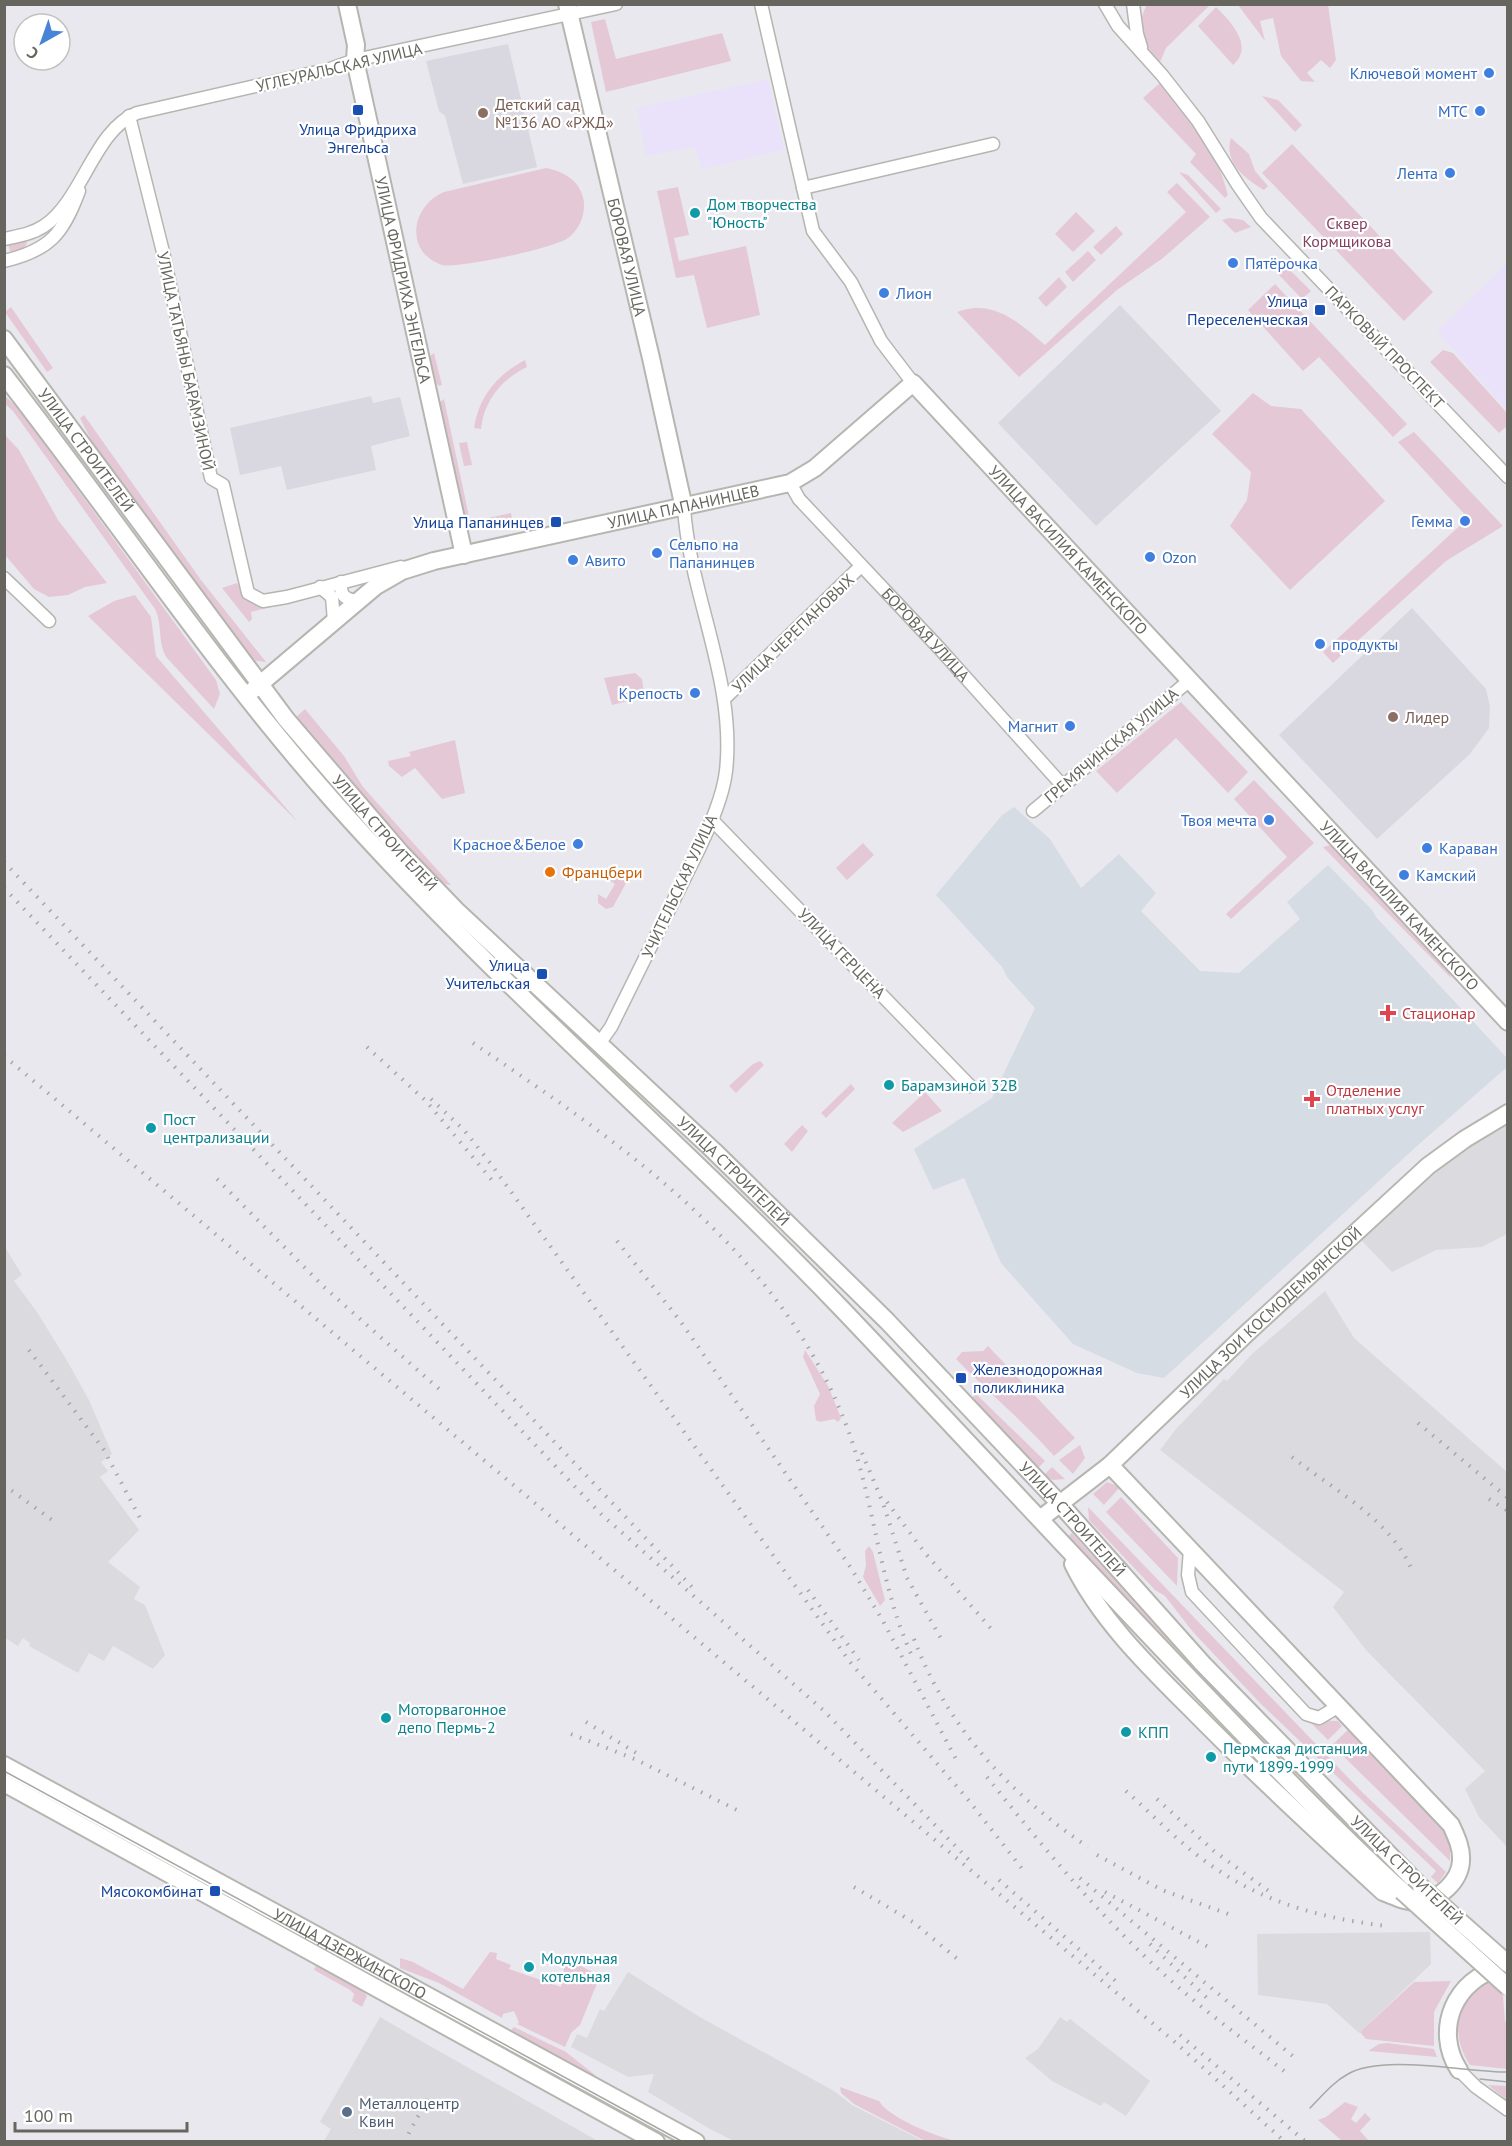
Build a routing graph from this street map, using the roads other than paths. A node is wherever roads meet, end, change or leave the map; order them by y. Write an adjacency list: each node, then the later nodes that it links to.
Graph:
1 (347, 4): 8 (main road, УЛИЦА ФРИДРИХА ЭНГЕЛЬСА)
2 (616, 4): 6 (street, УГЛЕУРАЛЬСКАЯ УЛИЦА)
3 (761, 4): 12 (street, УЛИЦА ВАСИЛИЯ КАМЕНСКОГО)
4 (1133, 5): 5 (street); 7 (street)
5 (1106, 6): 7 (street, ПАРКОВЫЙ ПРОСПЕКТ)
6 (568, 10): 8 (street, УГЛЕУРАЛЬСКАЯ УЛИЦА); 20 (main road, БОРОВАЯ УЛИЦА)
7 (1144, 54): 18 (street, ПАРКОВЫЙ ПРОСПЕКТ)
8 (355, 60): 9 (street, УГЛЕУРАЛЬСКАЯ УЛИЦА); 21 (main road, УЛИЦА ФРИДРИХА ЭНГЕЛЬСА)
9 (129, 116): 11 (street); 27 (street, УЛИЦА ТАТЬЯНЫ БАРАМЗИНОЙ)
10 (993, 144): 12 (street)
11 (87, 170): 13 (street); 14 (street)
12 (803, 188): 17 (street, УЛИЦА ВАСИЛИЯ КАМЕНСКОГО)
13 (4, 238)
14 (4, 261)
15 (4, 339): 32 (main road, УЛИЦА СТРОИТЕЛЕЙ)
16 (4, 375): 33 (main road, УЛИЦА СТРОИТЕЛЕЙ)
17 (913, 383): 19 (main road, УЛИЦА ПАПАНИНЦЕВ); 31 (main road, УЛИЦА ВАСИЛИЯ КАМЕНСКОГО)
18 (1508, 477)
19 (790, 483): 20 (main road, УЛИЦА ПАПАНИНЦЕВ); 23 (street, БОРОВАЯ УЛИЦА)
20 (684, 508): 21 (main road, УЛИЦА ПАПАНИНЦЕВ); 34 (street, УЧИТЕЛЬСКАЯ УЛИЦА)
21 (464, 555): 22 (main road, УЛИЦА ПАПАНИНЦЕВ)
22 (420, 565): 25 (street, УЛИЦА ПАПАНИНЦЕВ); 28 (main road, УЛИЦА ПАПАНИНЦЕВ)
23 (861, 566): 34 (street, УЛИЦА ЧЕРЕПАНОВЫХ); 35 (street, БОРОВАЯ УЛИЦА)
24 (4, 578): 29 (street)
25 (340, 582): 26 (street, УЛИЦА ПАПАНИНЦЕВ); 28 (street)
26 (320, 587): 27 (street, УЛИЦА ПАПАНИНЦЕВ); 30 (street)
27 (254, 598)
28 (357, 601): 30 (main road, УЛИЦА ПАПАНИНЦЕВ)
29 (49, 621)
30 (334, 621): 32 (main road, УЛИЦА ПАПАНИНЦЕВ)
31 (1190, 680): 35 (street, ГРЕМЯЧИНСКАЯ УЛИЦА); 38 (main road, УЛИЦА ВАСИЛИЯ КАМЕНСКОГО)
32 (260, 683): 33 (main road, УЛИЦА ПАПАНИНЦЕВ); 39 (main road, УЛИЦА СТРОИТЕЛЕЙ)
33 (247, 697): 44 (main road, УЛИЦА СТРОИТЕЛЕЙ)
34 (724, 699): 37 (street, УЧИТЕЛЬСКАЯ УЛИЦА)
35 (1062, 785): 36 (street, ГРЕМЯЧИНСКАЯ УЛИЦА)
36 (1033, 811)
37 (712, 820): 39 (street, УЧИТЕЛЬСКАЯ УЛИЦА); 40 (street, УЛИЦА ГЕРЦЕНА)
38 (1508, 1022)
39 (599, 1044): 43 (main road, УЛИЦА СТРОИТЕЛЕЙ)
40 (970, 1086)
41 (1508, 1113): 42 (main road, УЛИЦА ЗОИ КОСМОДЕМЬЯНСКОЙ)
42 (1110, 1465): 43 (main road, УЛИЦА ЗОИ КОСМОДЕМЬЯНСКОЙ); 46 (main road)
43 (1061, 1505): 44 (main road, УЛИЦА ЗОИ КОСМОДЕМЬЯНСКОЙ); 50 (main road, УЛИЦА СТРОИТЕЛЕЙ, bridge)
44 (1040, 1519): 45 (main road, УЛИЦА СТРОИТЕЛЕЙ)
45 (1066, 1549): 47 (main road); 51 (main road, УЛИЦА СТРОИТЕЛЕЙ, bridge)
46 (1190, 1550): 47 (main road); 47 (street)
47 (1339, 1706)
48 (4, 1765): 55 (main road, УЛИЦА ДЗЕРЖИНСКОГО)
49 (4, 1783): 54 (main road, УЛИЦА ДЗЕРЖИНСКОГО)
50 (1508, 1965): 52 (main road)
51 (1508, 1987)
52 (1459, 2070): 53 (street)
53 (1508, 2110)
54 (656, 2142)
55 (696, 2142)

